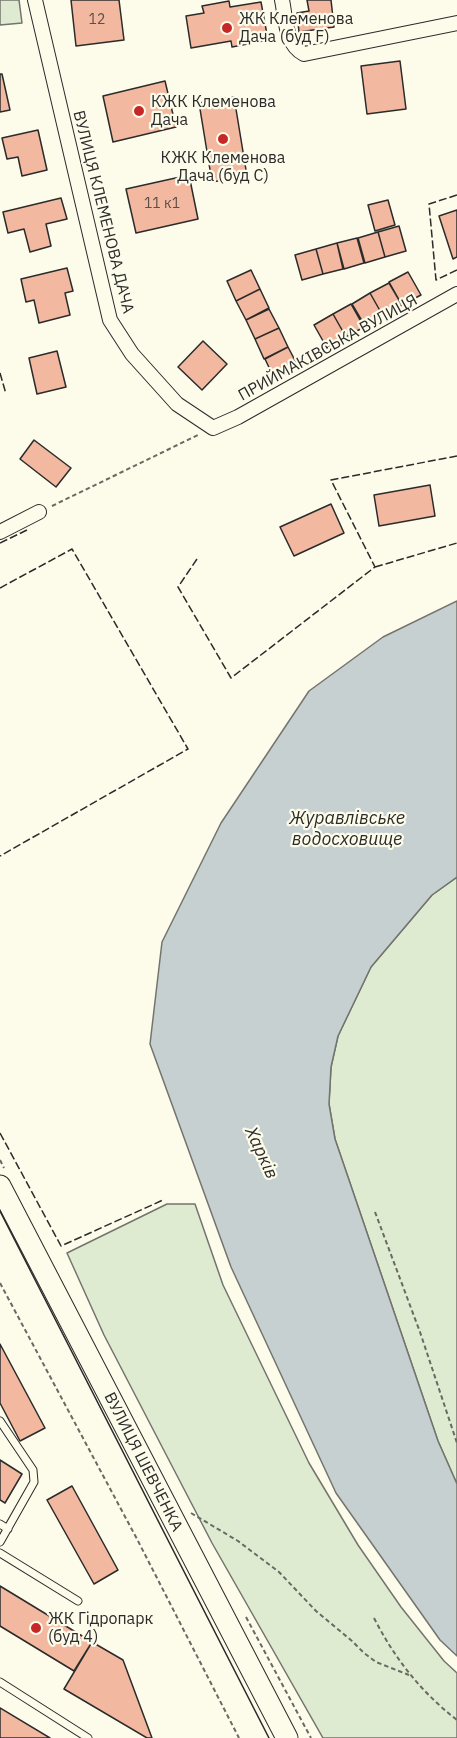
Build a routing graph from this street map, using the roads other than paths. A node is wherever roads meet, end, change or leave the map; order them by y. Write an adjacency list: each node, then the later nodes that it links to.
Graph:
1 (35, 0): 5 (street, ВУЛИЦЯ КЛЕМЕНОВА ДАЧА)
2 (282, 0): 3 (street)
3 (457, 23)
4 (457, 294): 5 (street, ПРИЙМАКІВСЬКА ВУЛИЦЯ)
5 (213, 428)
6 (39, 512): 7 (street)
7 (0, 532)
8 (0, 1186): 17 (main road, ВУЛИЦЯ ШЕВЧЕНКА)
9 (0, 1421): 11 (lane)
10 (0, 1524): 11 (lane)
11 (8, 1529): 12 (lane)
12 (0, 1542)
13 (0, 1553): 14 (lane)
14 (78, 1601)
15 (0, 1682): 16 (lane)
16 (88, 1738)
17 (287, 1738)

